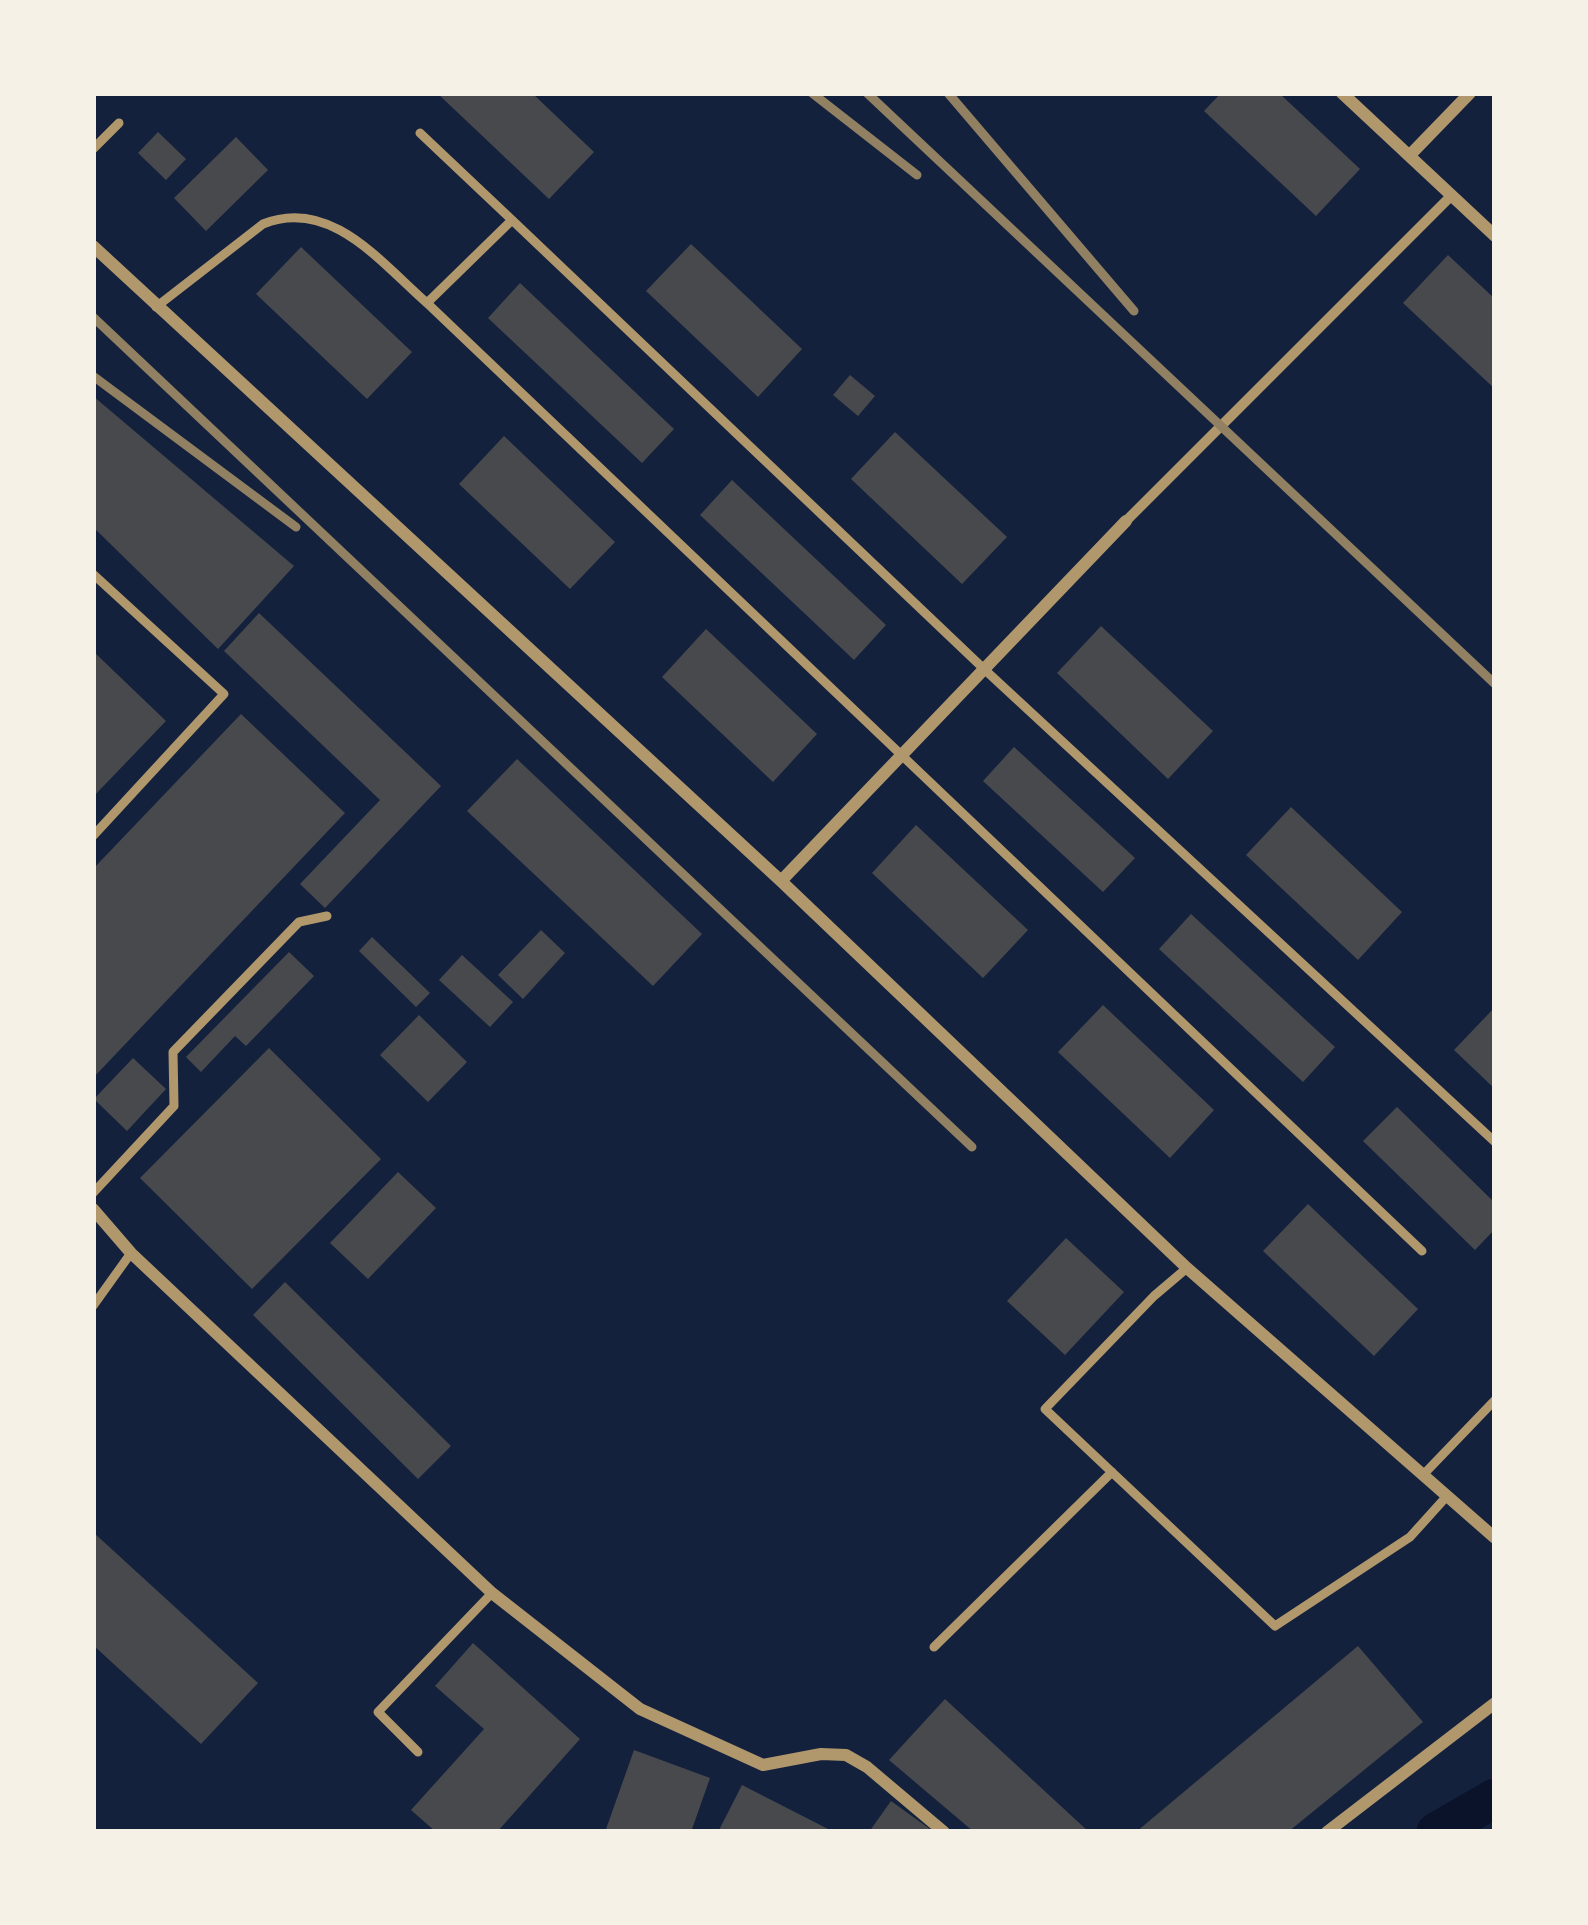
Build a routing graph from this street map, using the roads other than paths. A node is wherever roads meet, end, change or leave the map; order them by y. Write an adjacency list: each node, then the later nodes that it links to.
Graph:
1 (1342, 93): 6 (street)
2 (1470, 93): 6 (street)
3 (118, 123): 5 (lane)
4 (420, 133): 8 (lane)
5 (93, 149)
6 (1410, 155): 7 (street)
7 (1452, 194): 9 (street); 13 (street)
8 (512, 220): 11 (lane); 15 (lane)
9 (1495, 236)
10 (93, 246): 12 (street)
11 (427, 303): 12 (lane); 16 (lane)
12 (156, 307): 18 (street)
13 (1126, 521): 15 (street)
14 (93, 574): 17 (lane)
15 (984, 669): 16 (street); 20 (lane)
16 (899, 758): 18 (street); 23 (lane)
17 (93, 836)
18 (781, 881): 25 (street)
19 (326, 916): 21 (lane)
20 (1495, 1142)
21 (93, 1193)
22 (93, 1209): 24 (street)
23 (1422, 1251)
24 (131, 1253): 26 (lane); 32 (street)
25 (1187, 1268): 28 (lane); 29 (street)
26 (93, 1306)
27 (1495, 1400): 29 (lane)
28 (1112, 1472): 30 (lane); 33 (lane)
29 (1423, 1475): 30 (street)
30 (1447, 1496): 31 (street)
31 (1495, 1538)
32 (492, 1593): 35 (lane); 36 (street)
33 (934, 1647)
34 (1495, 1703): 37 (street)
35 (418, 1752)
36 (944, 1832)
37 (1327, 1832)

